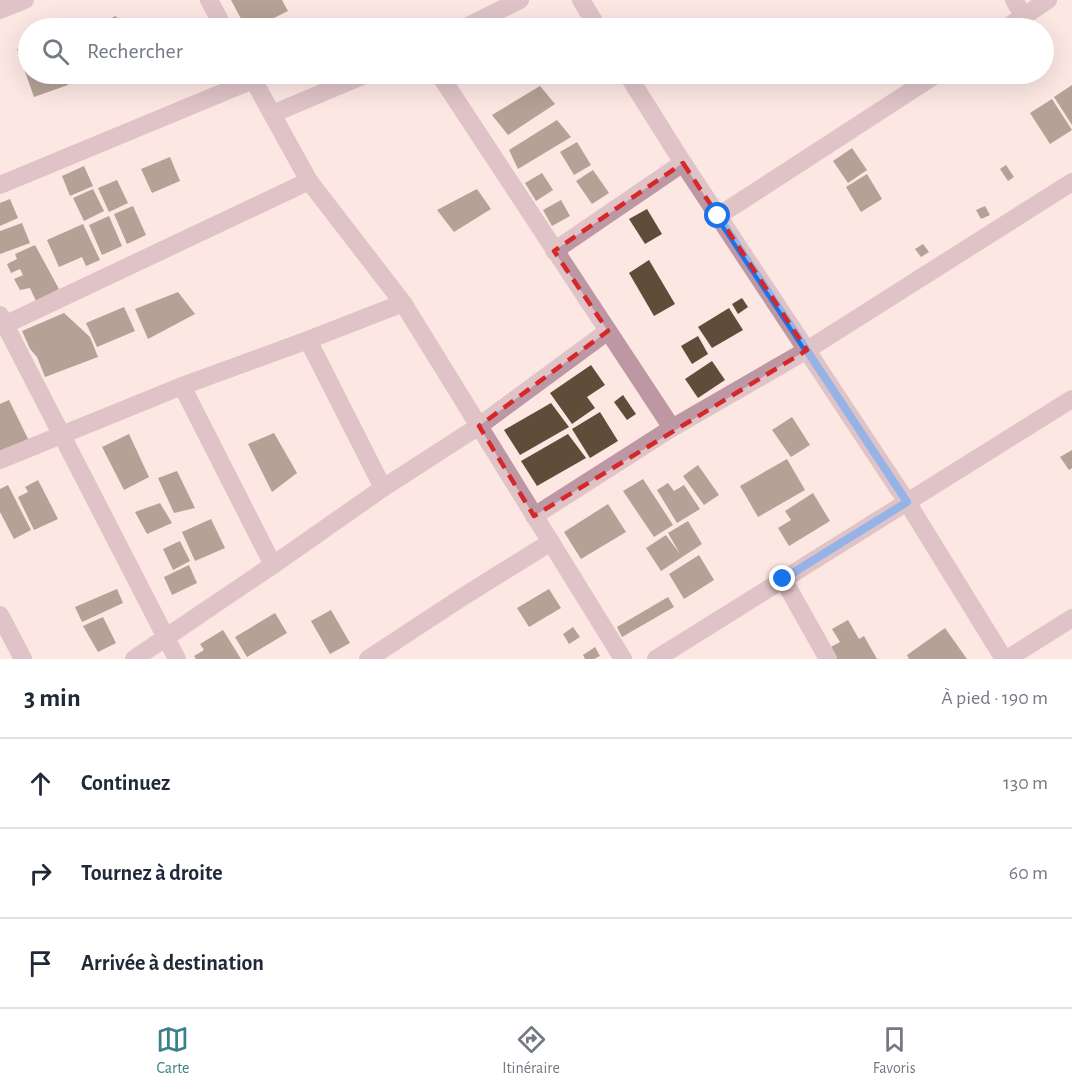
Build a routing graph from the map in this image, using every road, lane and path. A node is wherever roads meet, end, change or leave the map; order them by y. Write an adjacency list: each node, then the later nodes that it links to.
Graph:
1 (208, 0): 9 (street)
2 (520, 0): 10 (street)
3 (581, 0): 11 (street)
4 (1014, 0): 8 (street)
5 (1048, 0): 8 (street)
6 (20, 1): 7 (street)
7 (0, 10)
8 (1024, 17)
9 (218, 18)
10 (484, 18)
11 (592, 18)
12 (235, 84): 22 (street)
13 (255, 84): 18 (street)
14 (343, 84): 18 (street)
15 (446, 84): 24 (street)
16 (633, 84): 19 (street)
17 (922, 84): 23 (street)
18 (272, 114): 20 (street)
19 (683, 163): 23 (street); 24 (street)
20 (309, 181): 25 (street); 26 (street)
21 (1072, 182): 29 (street)
22 (0, 185)
23 (718, 216): 29 (street)
24 (555, 251): 27 (street)
25 (403, 303): 28 (street); 32 (street)
26 (2, 322): 34 (street)
27 (608, 330): 32 (street); 33 (street)
28 (308, 340): 30 (street); 36 (street)
29 (807, 350): 33 (street); 37 (street)
30 (182, 386): 34 (street); 40 (street)
31 (1072, 399): 37 (street)
32 (479, 426): 36 (street); 38 (street)
33 (672, 428): 38 (street)
34 (63, 434): 35 (street); 44 (street)
35 (0, 460)
36 (383, 488): 40 (street)
37 (907, 502): 41 (street); 52 (street)
38 (534, 516): 39 (street)
39 (551, 542): 48 (street); 49 (street)
40 (273, 566): 44 (street)
41 (783, 579): 50 (street); 51 (street)
42 (0, 615): 45 (street)
43 (1072, 618): 52 (street)
44 (166, 637): 46 (street); 47 (street)
45 (23, 659)
46 (134, 659)
47 (177, 659)
48 (369, 659)
49 (623, 659)
50 (656, 659)
51 (828, 659)
52 (1006, 659)

